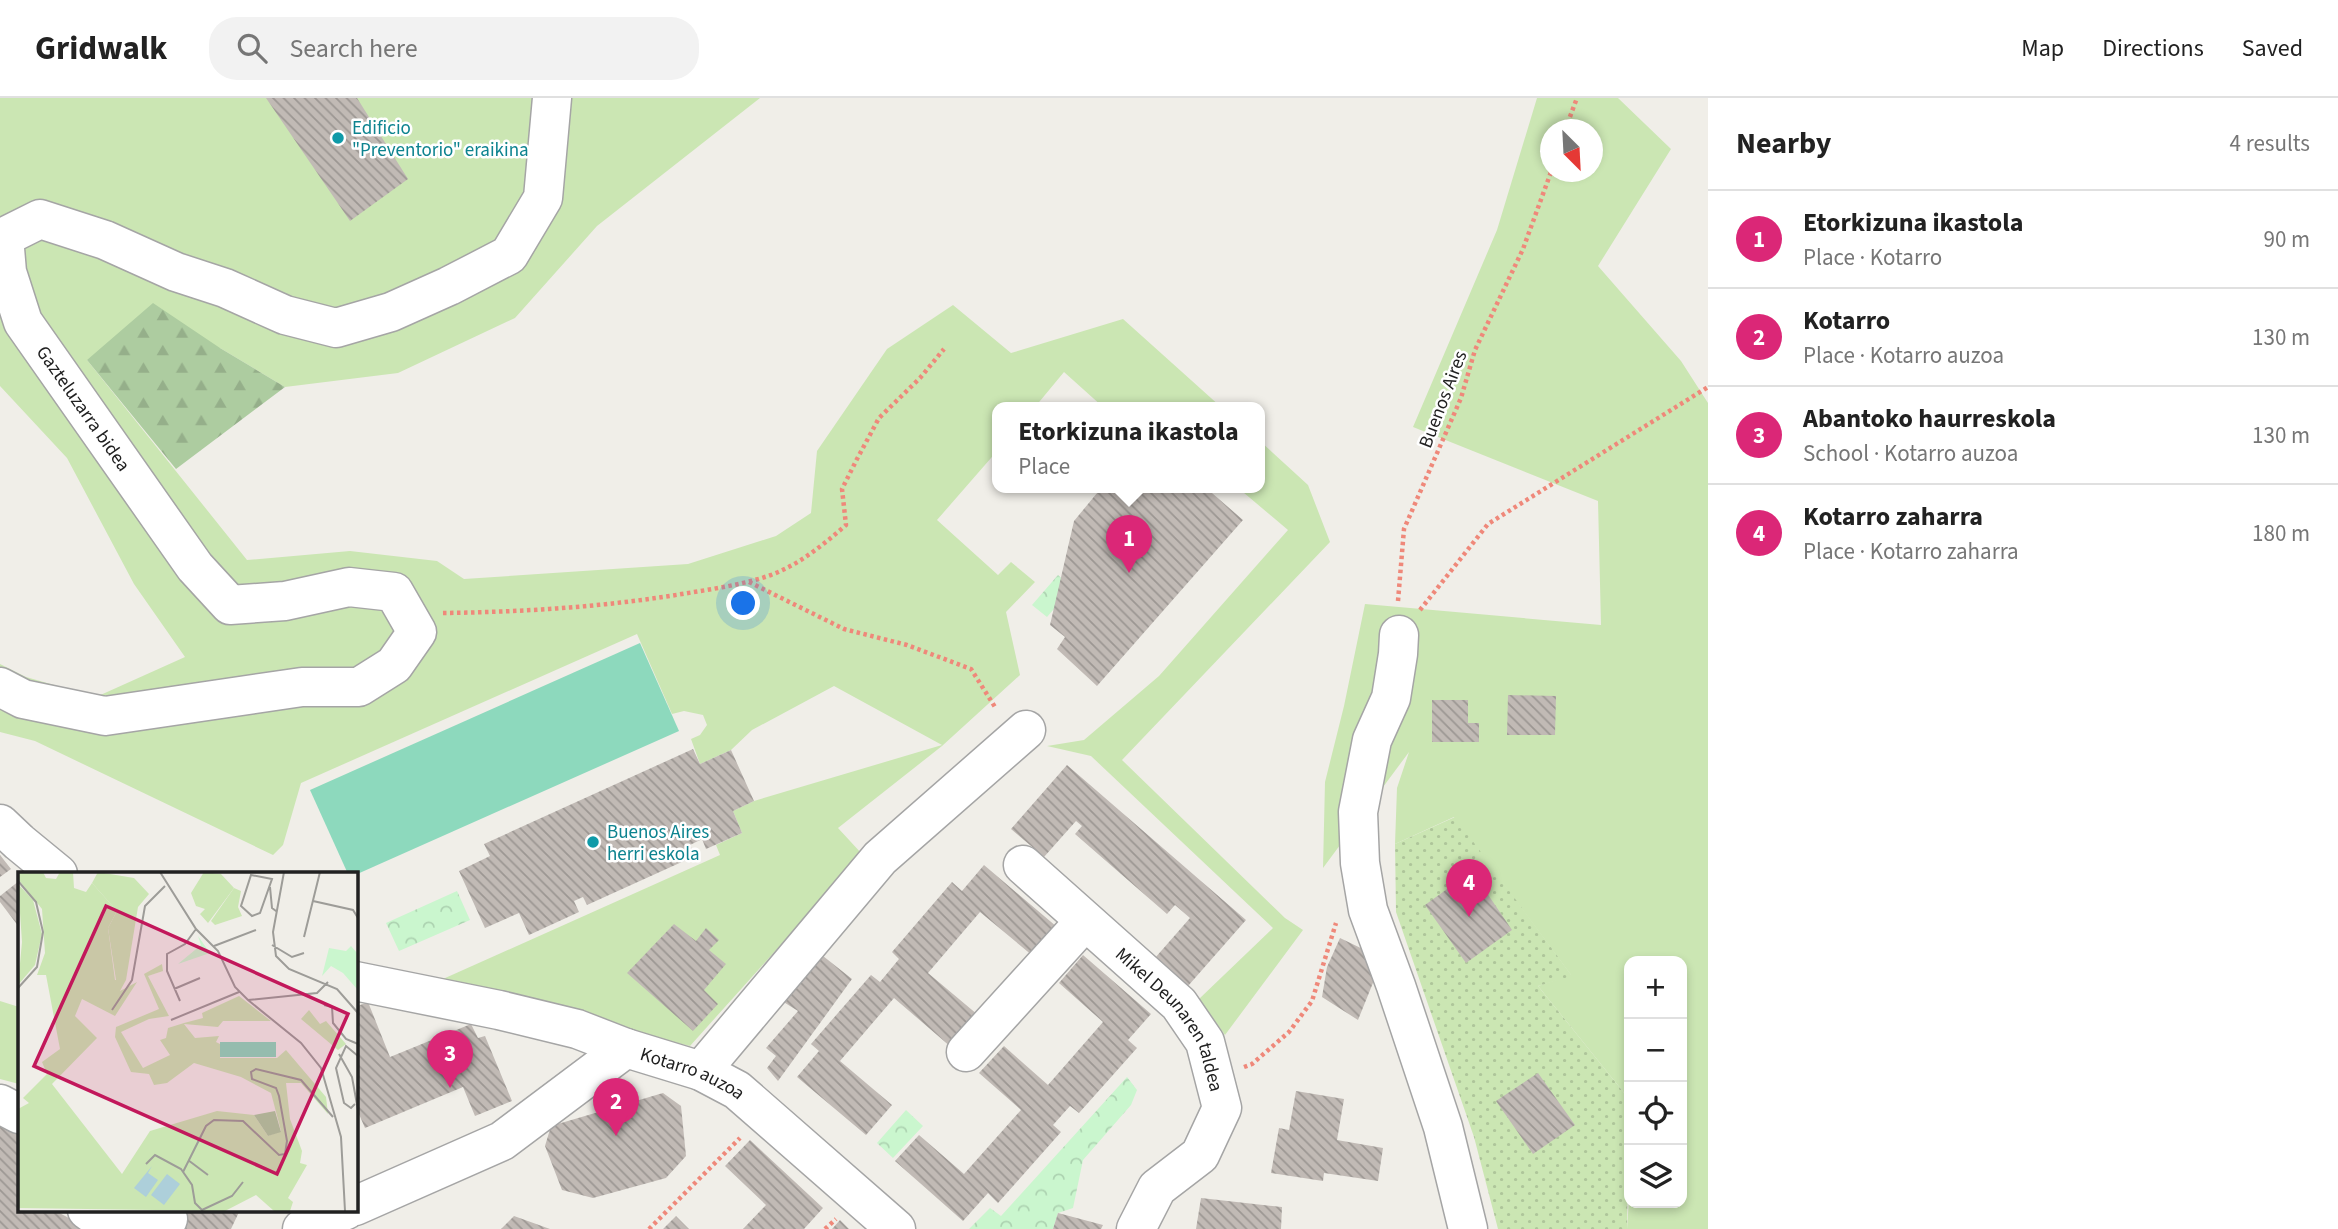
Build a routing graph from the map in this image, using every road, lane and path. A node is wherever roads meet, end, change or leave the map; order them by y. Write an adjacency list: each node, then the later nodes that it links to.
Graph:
1 (552, 98): 8 (street, Gazteluzarra bidea)
2 (1577, 98): 3 (path)
3 (1569, 119)
4 (1547, 182): 9 (path, Buenos Aires)
5 (944, 349): 7 (path)
6 (1708, 387): 9 (path)
7 (748, 581): 8 (path); 11 (path)
8 (405, 611): 10 (street)
9 (1399, 639): 16 (street)
10 (0, 687)
11 (995, 707)
12 (1026, 730): 21 (street)
13 (0, 824): 15 (street)
14 (1023, 865): 17 (street, Mikel Deunaren taldea)
15 (56, 872)
16 (1365, 892): 22 (path); 36 (street)
17 (1086, 921): 20 (street); 22 (street, Mikel Deunaren taldea)
18 (357, 981): 19 (street)
19 (626, 1048): 21 (street, Kotarro auzoa); 26 (street, Kotarro auzoa)
20 (965, 1052)
21 (701, 1071): 34 (street, Kotarro auzoa)
22 (1215, 1077): 35 (street, Mikel Deunaren taldea)
23 (0, 1104): 24 (street)
24 (18, 1113)
25 (741, 1137): 33 (path)
26 (357, 1205)
27 (89, 1212): 28 (street)
28 (145, 1212)
29 (152, 1212): 31 (street)
30 (341, 1212): 32 (street)
31 (168, 1219)
32 (302, 1229)
33 (649, 1229)
34 (896, 1229)
35 (1136, 1229)
36 (1468, 1229)

